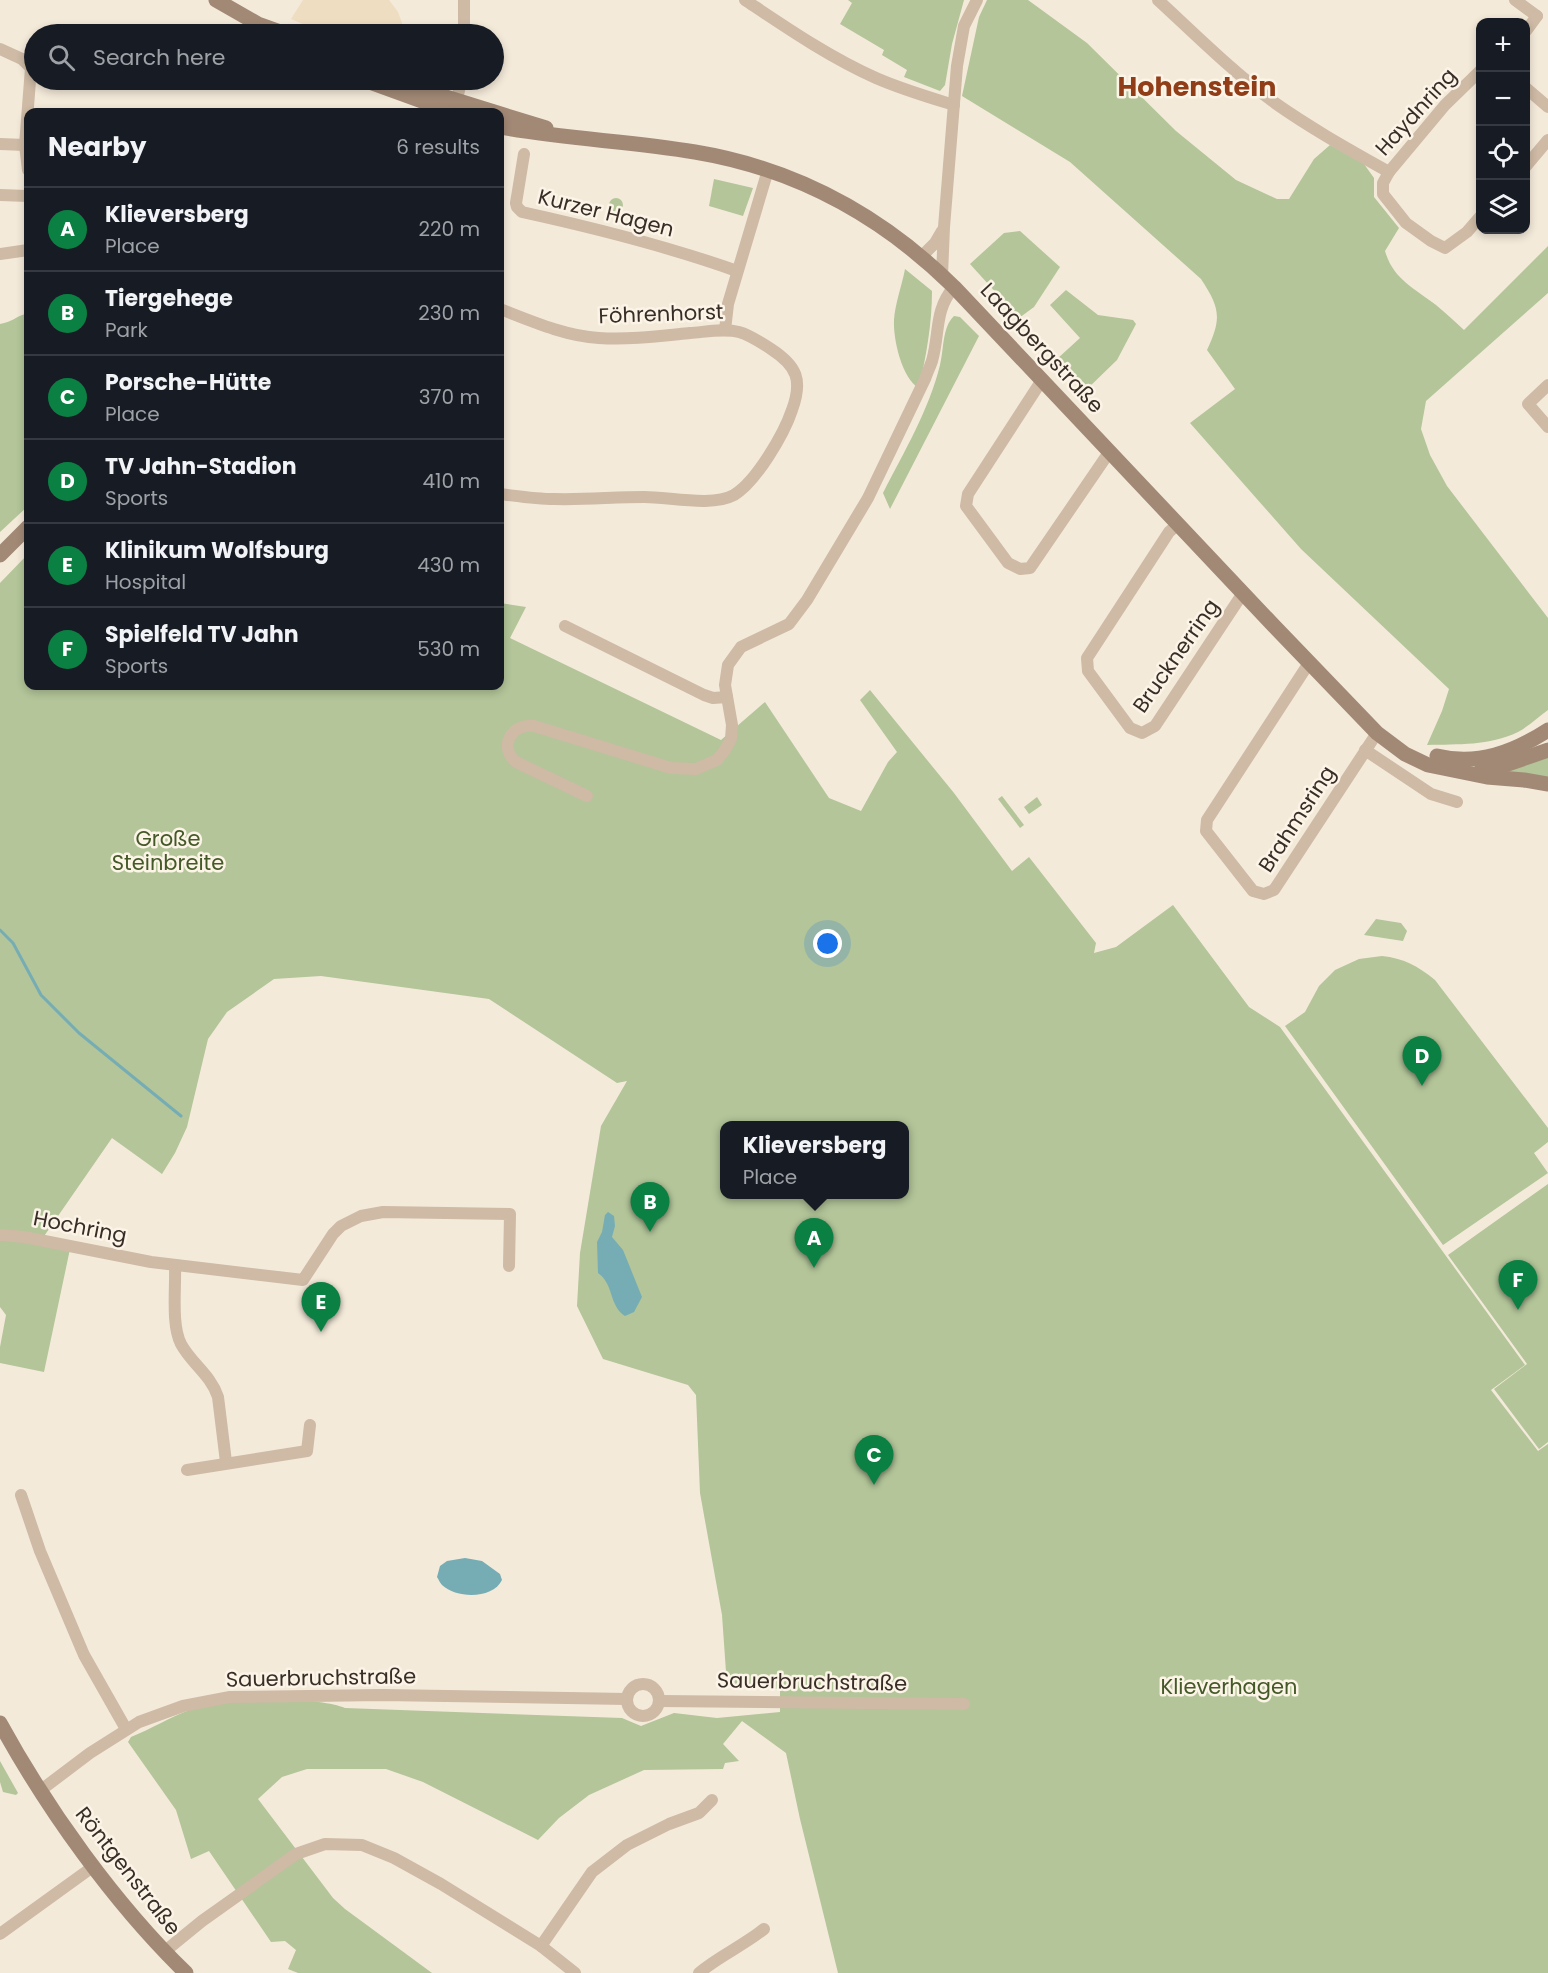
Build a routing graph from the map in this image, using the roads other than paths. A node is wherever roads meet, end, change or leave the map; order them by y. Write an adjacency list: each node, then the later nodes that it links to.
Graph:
1 (216, 0): 8 (street)
2 (465, 0): 9 (street)
3 (745, 0): 19 (street)
4 (976, 0): 19 (street)
5 (1158, 0): 32 (street)
6 (1515, 0): 7 (street)
7 (1543, 16): 10 (street)
8 (258, 24)
9 (464, 24)
10 (1530, 27)
11 (0, 49): 12 (street)
12 (24, 61)
13 (1479, 72): 32 (street, Haydnring)
14 (29, 90): 21 (street)
15 (396, 90): 22 (street)
16 (414, 90): 22 (street)
17 (458, 90): 22 (street)
18 (1530, 91): 20 (street)
19 (954, 105): 36 (street)
20 (1548, 107)
21 (28, 108)
22 (454, 108)
23 (504, 120): 25 (street, Laagbergstraße)
24 (504, 128): 25 (street, Laagbergstraße)
25 (572, 137): 31 (street, Laagbergstraße)
26 (1548, 140): 30 (street)
27 (0, 144): 28 (street)
28 (24, 145)
29 (524, 154): 40 (street, Kurzer Hagen)
30 (1530, 161)
31 (768, 170): 39 (street, Laagbergstraße); 40 (street)
32 (1389, 172): 35 (street, Haydnring)
33 (0, 195): 34 (street)
34 (24, 196)
35 (1476, 222)
36 (944, 227): 39 (street); 41 (street)
37 (24, 251): 38 (street)
38 (0, 254)
39 (922, 256): 41 (street, Laagbergstraße)
40 (737, 271): 44 (street)
41 (942, 275): 42 (street, Laagbergstraße)
42 (954, 287): 45 (street, Laagbergstraße); 56 (street)
43 (504, 310): 44 (street, Föhrenhorst)
44 (725, 330): 49 (street, Föhrenhorst)
45 (1042, 380): 48 (street, Laagbergstraße); 48 (street)
46 (1548, 386): 47 (street)
47 (1548, 427)
48 (1110, 451): 50 (street, Laagbergstraße)
49 (504, 494)
50 (1178, 524): 53 (street, Laagbergstraße); 53 (street, Brucknerring)
51 (24, 530): 52 (street)
52 (0, 555)
53 (1243, 593): 55 (street, Laagbergstraße)
54 (566, 626): 56 (street)
55 (1309, 663): 58 (street, Laagbergstraße); 60 (street, Brahmsring)
56 (728, 697): 64 (street)
57 (1548, 730): 59 (street, Laagbergstraße)
58 (1377, 733): 59 (street, Laagbergstraße); 60 (street, Brahmsring)
59 (1391, 743): 62 (street, Laagbergstraße)
60 (1365, 750): 65 (street)
61 (1548, 750): 62 (street, Laagbergstraße)
62 (1452, 769): 63 (street, Laagbergstraße)
63 (1548, 784)
64 (587, 796)
65 (1457, 802)
66 (0, 1235): 67 (street, Hochring)
67 (175, 1265): 68 (street, Hochring); 70 (street)
68 (509, 1266)
69 (310, 1425): 70 (street)
70 (226, 1462): 71 (street)
71 (187, 1470)
72 (21, 1495): 77 (street)
73 (627, 1700): 74 (street); 74 (street); 77 (street, Sauerbruchstraße)
74 (659, 1701): 75 (street, Sauerbruchstraße)
75 (964, 1704)
76 (0, 1723): 78 (street)
77 (126, 1729): 78 (street, Sauerbruchstraße)
78 (41, 1790): 80 (street, Röntgenstraße)
79 (712, 1800): 83 (street)
80 (94, 1866): 82 (street); 84 (street, Röntgenstraße)
81 (764, 1929): 87 (street)
82 (0, 1934)
83 (540, 1946): 84 (street); 86 (street)
84 (164, 1952): 85 (street, Röntgenstraße)
85 (186, 1973)
86 (575, 1973)
87 (699, 1973)

